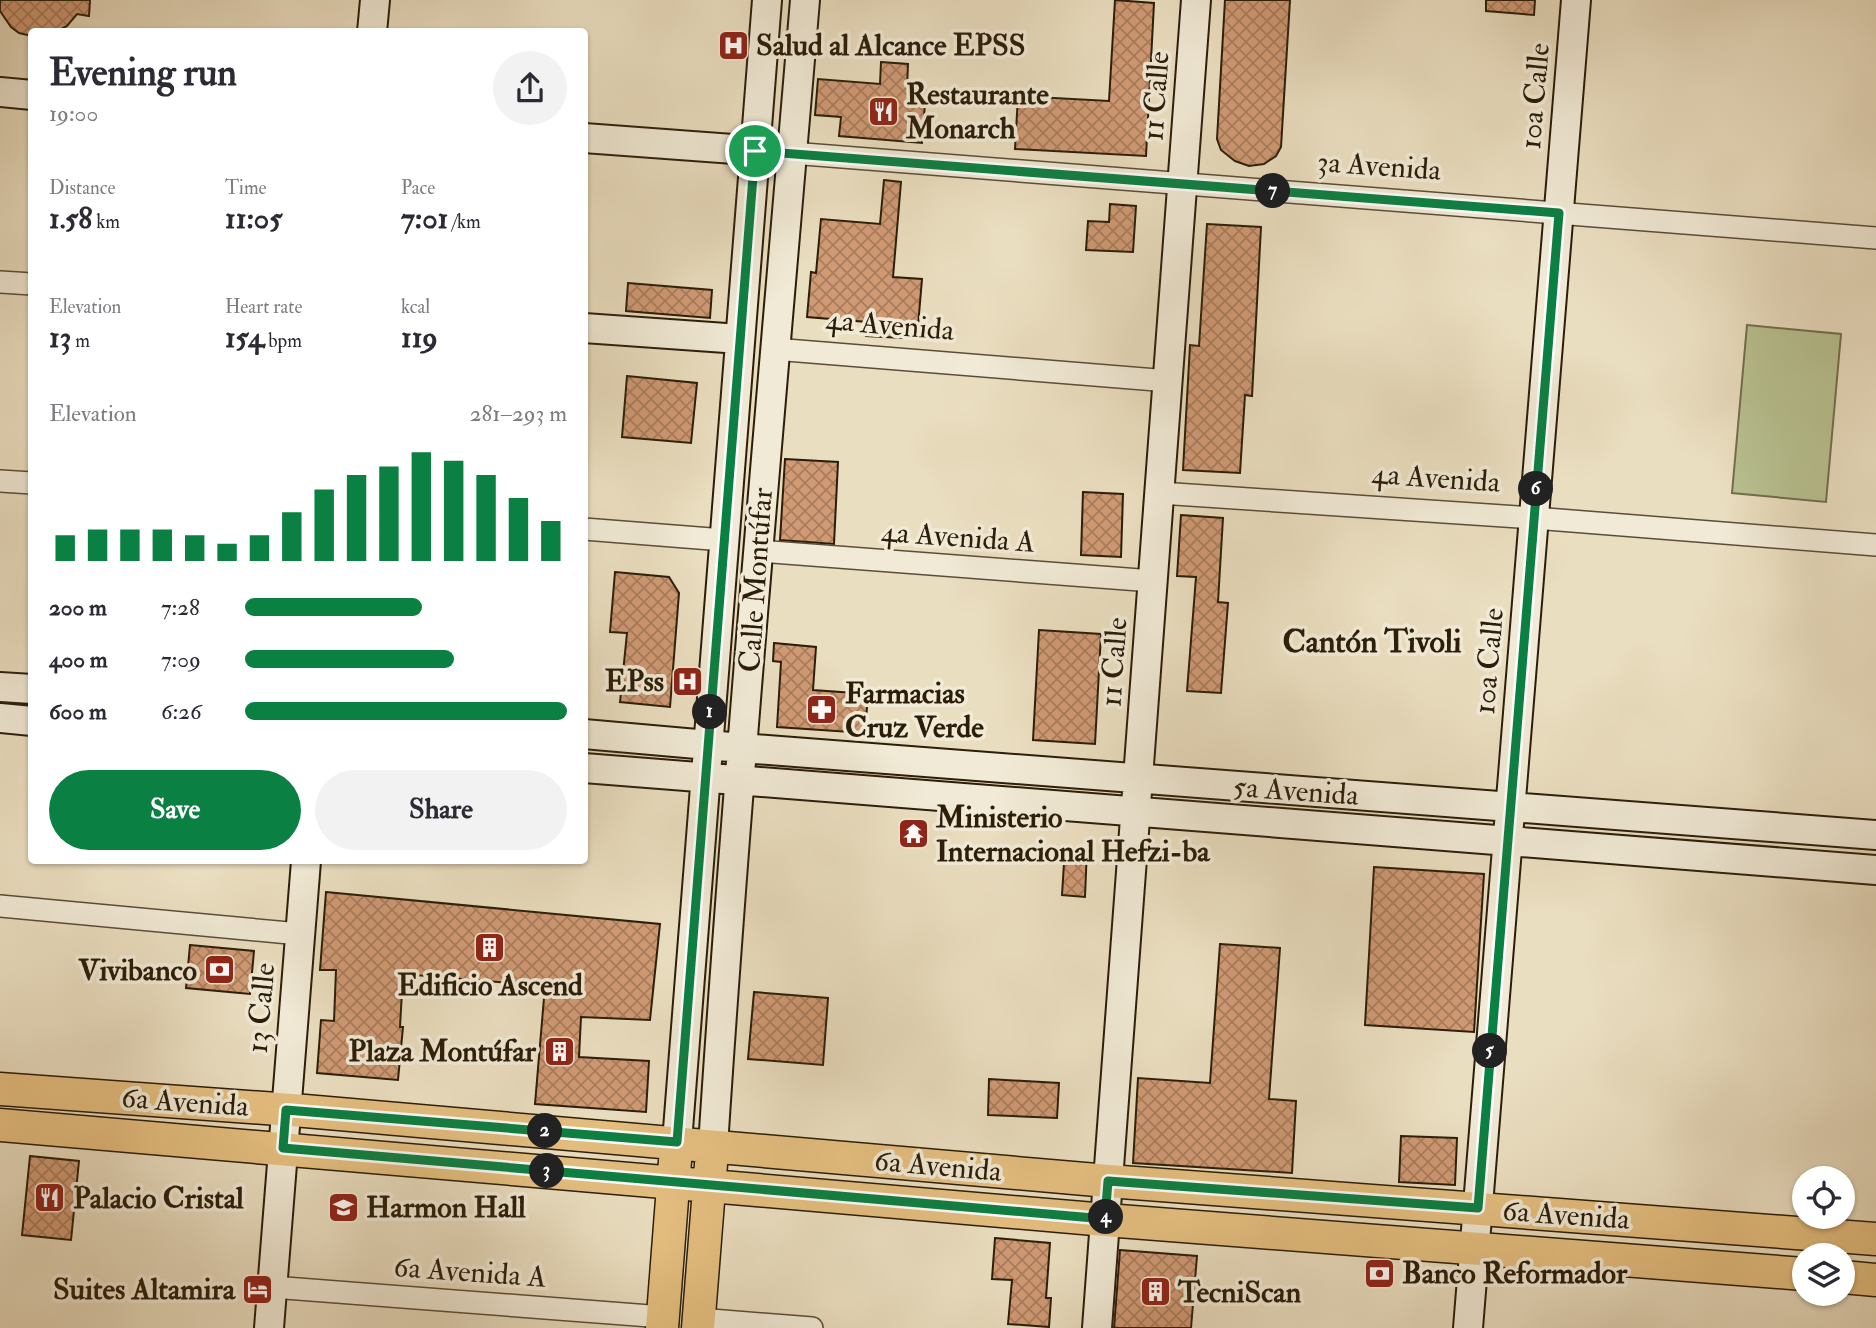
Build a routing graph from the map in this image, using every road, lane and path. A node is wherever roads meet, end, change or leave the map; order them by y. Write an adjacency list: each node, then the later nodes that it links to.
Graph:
1 (375, 0): 6 (street)
2 (767, 0): 10 (street, Calle Montúfar)
3 (804, 0): 11 (street, Calle Montúfar)
4 (1196, 0): 12 (street, 11 Calle)
5 (1576, 0): 13 (street, 10a Calle)
6 (372, 28)
7 (0, 92): 8 (street)
8 (28, 95)
9 (588, 138): 10 (street, 3a Avenida)
10 (755, 151): 11 (street, 3a Avenida); 18 (street, Calle Montúfar)
11 (791, 153): 12 (street, 3a Avenida); 19 (street, Calle Montúfar)
12 (1183, 184): 13 (street, 3a Avenida); 20 (street, 11 Calle)
13 (1559, 213): 14 (street, 3a Avenida); 24 (street, 10a Calle)
14 (1876, 238)
15 (0, 282): 16 (street)
16 (28, 285)
17 (588, 328): 18 (street)
18 (740, 339): 26 (street, Calle Montúfar)
19 (774, 349): 20 (street, 4a Avenida); 28 (street, Calle Montúfar)
20 (1169, 381): 23 (street, 11 Calle)
21 (0, 481): 22 (street)
22 (28, 483)
23 (1160, 493): 24 (street, 4a Avenida); 29 (street, 11 Calle)
24 (1534, 518): 27 (street, 4a Avenida); 41 (street, 10a Calle)
25 (588, 529): 26 (street)
26 (724, 540): 35 (street, Calle Montúfar)
27 (1876, 545)
28 (758, 551): 29 (street, 4a Avenida A); 36 (street, Calle Montúfar)
29 (1153, 581): 39 (street, 11 Calle)
30 (0, 687): 31 (street)
31 (28, 690)
32 (0, 718): 33 (street)
33 (28, 721)
34 (588, 734): 35 (street, 5a Avenida)
35 (708, 745): 36 (street, 5a Avenida); 38 (street, Calle Montúfar)
36 (742, 748): 39 (street, 5a Avenida); 40 (street, Calle Montúfar)
37 (588, 768): 38 (street, 5a Avenida)
38 (705, 778): 40 (street, 5a Avenida); 52 (street, Calle Montúfar)
39 (1139, 779): 41 (street, 5a Avenida); 42 (street, 11 Calle)
40 (739, 781): 42 (street, 5a Avenida); 53 (street, Calle Montúfar)
41 (1510, 807): 43 (street, 5a Avenida); 44 (street, 10a Calle)
42 (1136, 812): 44 (street, 5a Avenida); 55 (street, 11 Calle)
43 (1876, 835)
44 (1507, 841): 46 (street, 5a Avenida); 58 (street, 10a Calle)
45 (306, 864): 48 (street, 13 Calle)
46 (1876, 870)
47 (0, 906): 48 (street)
48 (300, 934): 50 (street, 13 Calle)
49 (0, 1089): 50 (main road, 6a Avenida)
50 (286, 1110): 52 (main road, 6a Avenida); 54 (street, 13 Calle)
51 (0, 1125): 54 (main road, 6a Avenida)
52 (677, 1142): 53 (main road, 6a Avenida); 56 (main road, Calle Montúfar)
53 (713, 1146): 55 (main road, 6a Avenida); 57 (main road, Calle Montúfar)
54 (283, 1148): 56 (main road, 6a Avenida); 65 (street, 13 Calle)
55 (1108, 1181): 58 (main road, 6a Avenida); 59 (street, 11 Calle)
56 (674, 1182): 57 (main road, 6a Avenida); 66 (main road, Calle Montúfar)
57 (709, 1186): 59 (main road, 6a Avenida); 67 (main road, Calle Montúfar)
58 (1478, 1208): 60 (main road, 6a Avenida); 61 (street, 10a Calle)
59 (1105, 1219): 61 (main road, 6a Avenida); 70 (street, 11 Calle)
60 (1876, 1239)
61 (1474, 1247): 62 (main road, 6a Avenida); 71 (street, 10a Calle)
62 (1792, 1273)
63 (1855, 1278): 64 (main road)
64 (1876, 1280)
65 (272, 1287): 66 (street, 6a Avenida A); 68 (street, 13 Calle)
66 (663, 1322)
67 (698, 1324): 69 (street)
68 (269, 1328)
69 (813, 1328)
70 (1097, 1328)
71 (1468, 1328)

